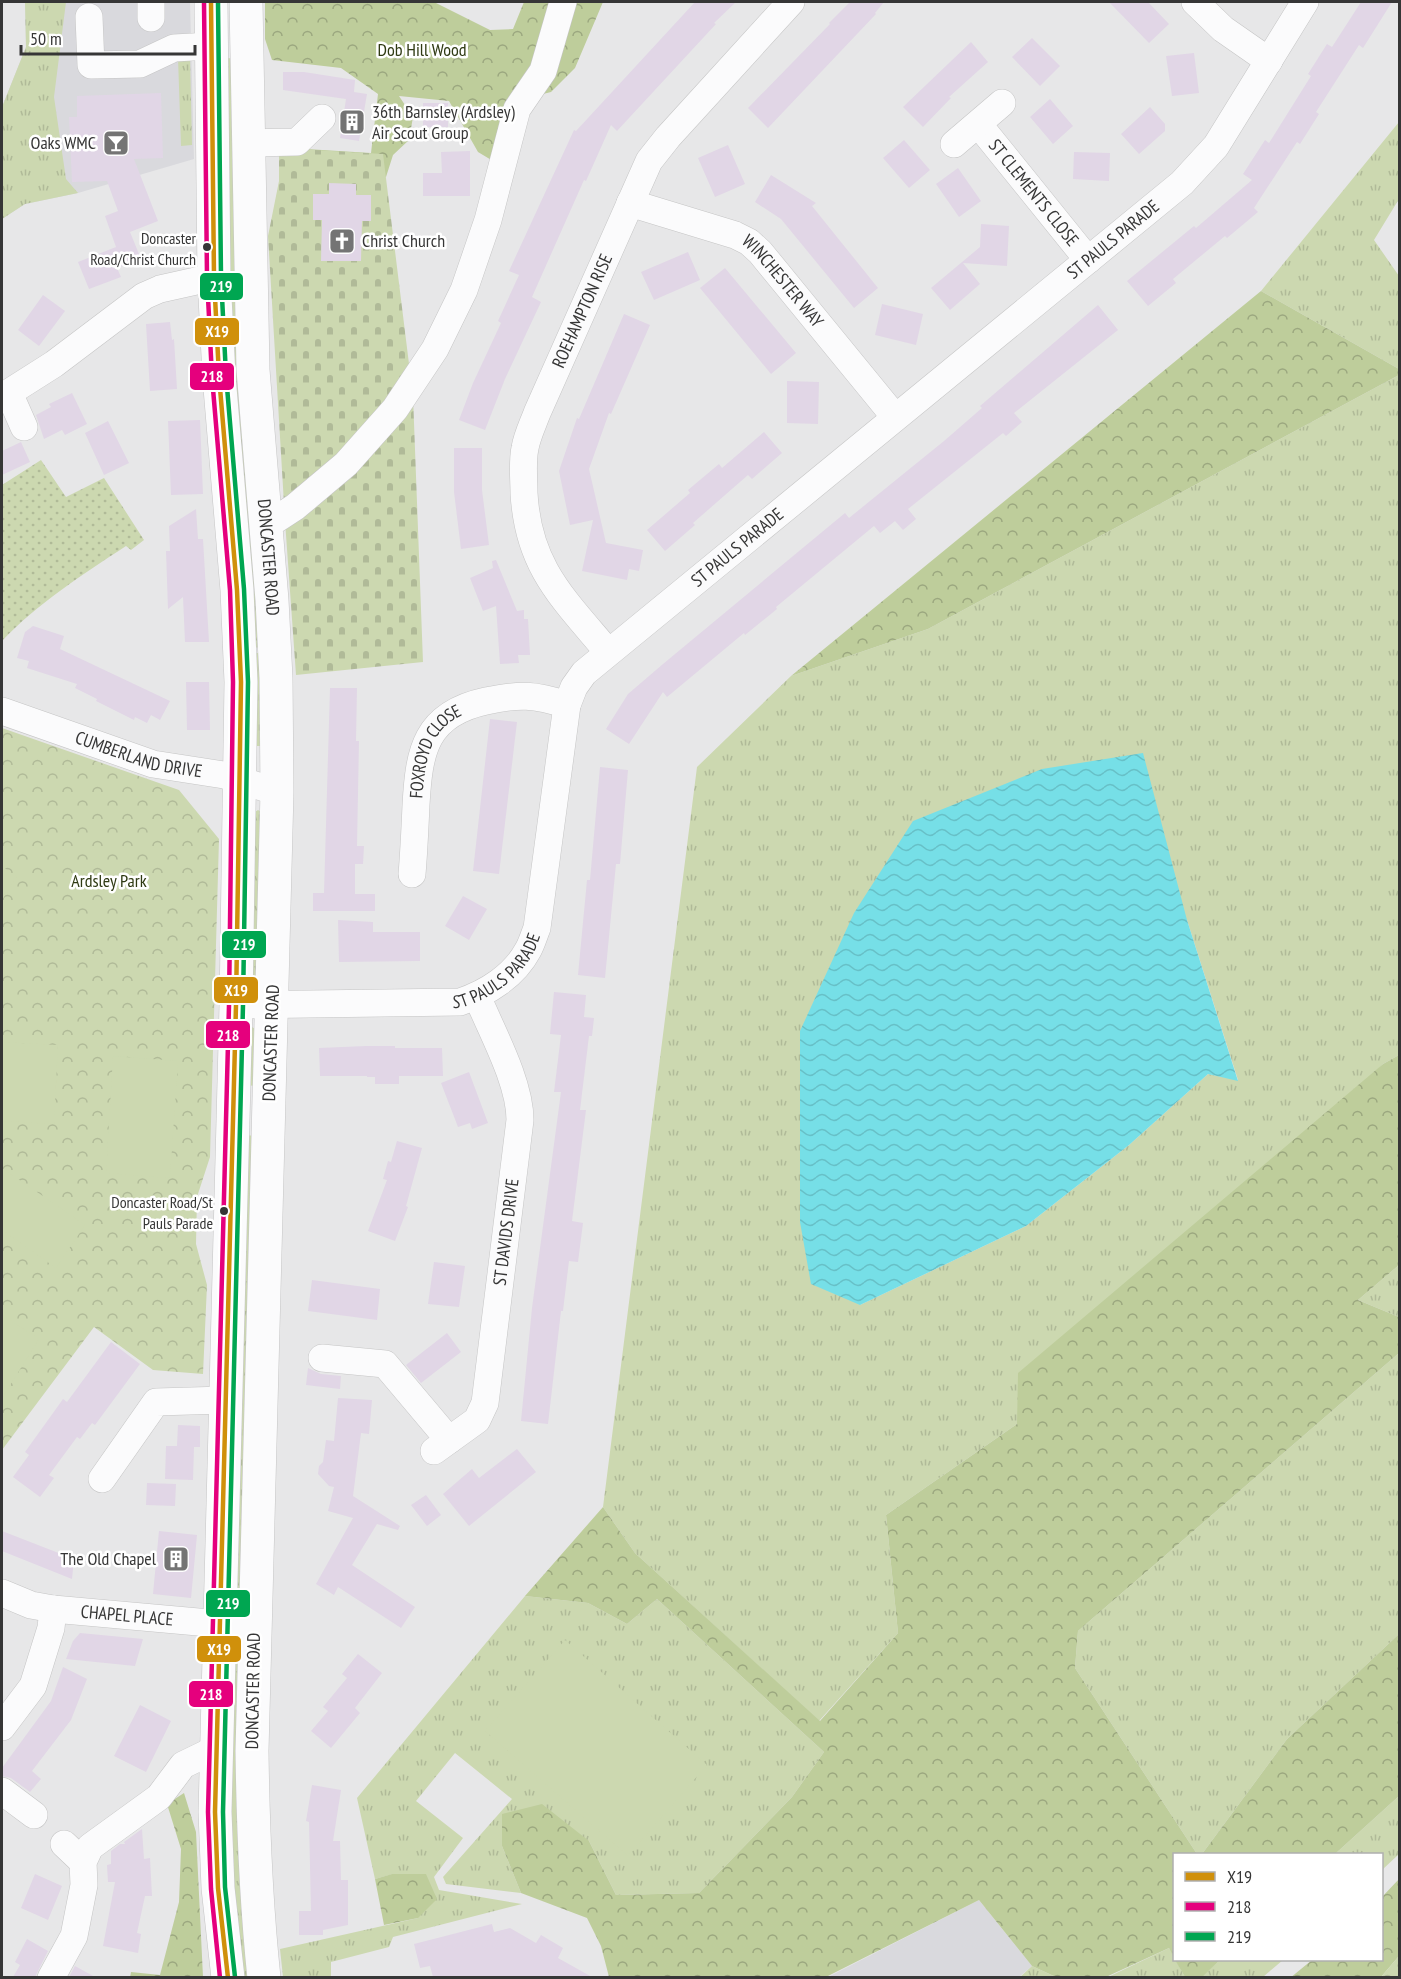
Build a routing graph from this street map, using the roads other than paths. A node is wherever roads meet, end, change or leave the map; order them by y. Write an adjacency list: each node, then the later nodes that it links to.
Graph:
1 (563, 2): 20 (street)
2 (791, 2): 14 (street, ROEHAMPTON RISE)
3 (1195, 2): 8 (street)
4 (1305, 2): 8 (street, ST PAULS PARADE)
5 (89, 17): 7 (street)
6 (246, 17): 7 (highway); 12 (highway, DONCASTER ROAD)
7 (211, 27): 16 (highway, DONCASTER ROAD)
8 (1269, 61): 15 (street, ST PAULS PARADE)
9 (1002, 103): 11 (street)
10 (322, 118): 12 (street)
11 (979, 125): 13 (street); 15 (street, ST CLEMENTS CLOSE)
12 (248, 143): 20 (highway, DONCASTER ROAD)
13 (954, 144)
14 (630, 203): 18 (street, WINCHESTER WAY); 21 (street, ROEHAMPTON RISE)
15 (1088, 260): 18 (street, ST PAULS PARADE)
16 (214, 278): 17 (street); 24 (highway, DONCASTER ROAD)
17 (5, 395): 19 (street)
18 (895, 417): 21 (street, ST PAULS PARADE)
19 (24, 427)
20 (266, 526): 25 (highway, DONCASTER ROAD)
21 (608, 652): 22 (street, ST PAULS PARADE)
22 (567, 705): 26 (street, FOXROYD CLOSE); 27 (street, ST PAULS PARADE)
23 (2, 711): 24 (street, CUMBERLAND DRIVE)
24 (240, 779): 25 (street, CUMBERLAND DRIVE); 28 (highway, DONCASTER ROAD)
25 (277, 792): 29 (highway, DONCASTER ROAD)
26 (412, 874)
27 (477, 996): 29 (street, ST PAULS PARADE); 30 (street, ST DAVIDS DRIVE)
28 (236, 1005): 29 (street, ST PAULS PARADE); 31 (highway, DONCASTER ROAD)
29 (272, 1005): 36 (highway, DONCASTER ROAD)
30 (322, 1358)
31 (225, 1400): 32 (street); 35 (highway, DONCASTER ROAD)
32 (102, 1479)
33 (2, 1593): 34 (street, CHAPEL PLACE)
34 (54, 1610): 35 (street, CHAPEL PLACE); 37 (street)
35 (220, 1624): 36 (street, CHAPEL PLACE); 38 (highway, DONCASTER ROAD)
36 (254, 1628): 43 (highway, DONCASTER ROAD)
37 (2, 1727)
38 (216, 1749): 41 (street); 42 (highway, DONCASTER ROAD)
39 (2, 1791): 40 (street)
40 (34, 1815)
41 (51, 1977)
42 (228, 1977)
43 (264, 1977)

